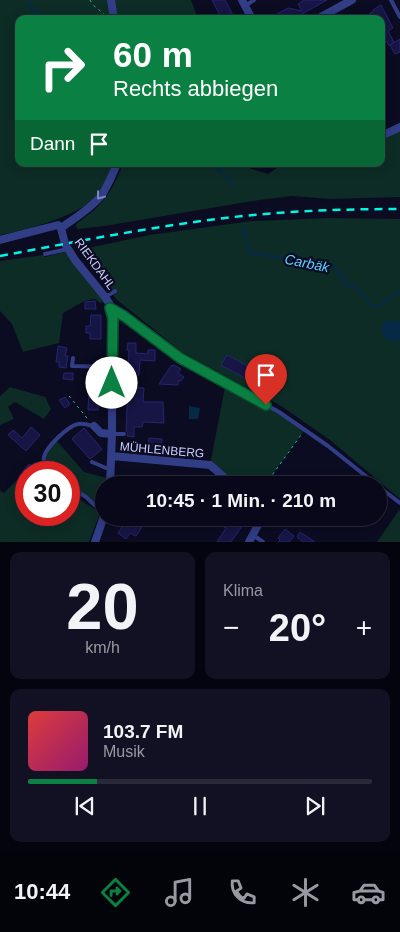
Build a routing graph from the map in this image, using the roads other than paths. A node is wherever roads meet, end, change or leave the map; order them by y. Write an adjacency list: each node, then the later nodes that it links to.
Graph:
1 (111, 0): 6 (street)
2 (254, 0): 5 (lane)
3 (352, 0): 8 (street)
4 (391, 0): 9 (lane)
5 (243, 3): 7 (street)
6 (113, 15)
7 (250, 15)
8 (324, 15)
9 (400, 17)
10 (400, 127): 11 (street)
11 (385, 134)
12 (116, 167): 13 (street, one-way to 13)
13 (61, 228): 14 (street); 15 (street, RIEKDAHL)
14 (0, 240)
15 (68, 249): 16 (lane); 18 (street, RIEKDAHL)
16 (45, 254)
17 (115, 291): 18 (lane)
18 (105, 298): 19 (street, RIEKDAHL)
19 (110, 308): 21 (street, RIEKDAHL); 31 (lane)
20 (72, 358): 21 (lane)
21 (112, 367): 23 (street, RIEKDAHL)
22 (94, 426): 23 (street); 26 (lane)
23 (112, 434): 24 (lane); 25 (street, RIEKDAHL)
24 (124, 434)
25 (112, 456): 28 (street, RIEKDAHL); 30 (street, MÜHLENBERG)
26 (44, 461)
27 (92, 462): 28 (lane)
28 (112, 468): 29 (street, RIEKDAHL)
29 (111, 476)
30 (223, 476)
31 (366, 476)
32 (80, 493): 35 (lane)
33 (387, 493): 34 (lane)
34 (400, 503)
35 (95, 506)
36 (100, 526): 39 (street)
37 (255, 526): 38 (street)
38 (251, 538): 40 (lane)
39 (95, 542)
40 (263, 542)

